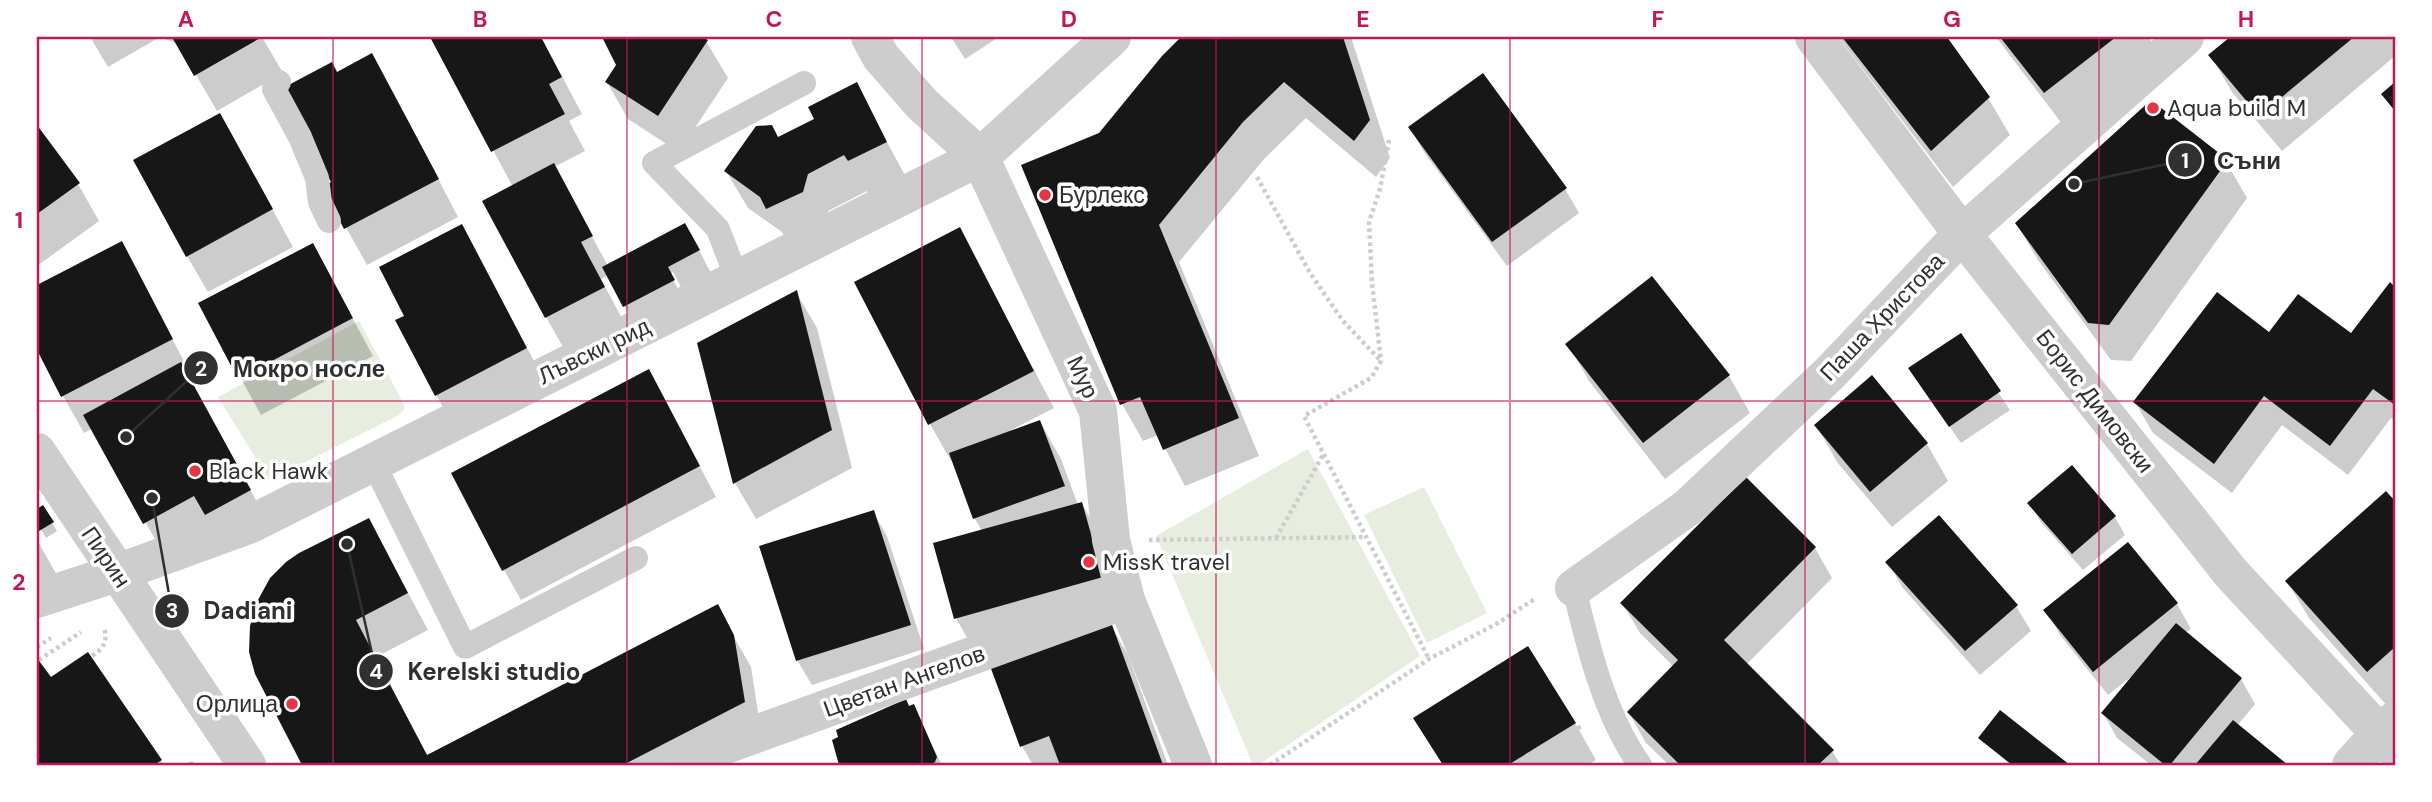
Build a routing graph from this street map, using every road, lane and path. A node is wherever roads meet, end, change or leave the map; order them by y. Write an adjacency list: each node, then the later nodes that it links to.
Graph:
1 (870, 37): 8 (street, Мур)
2 (1112, 37): 8 (street, Лъвски рид)
3 (1814, 37): 11 (street, Борис Димовски)
4 (2185, 37): 11 (street, Паша Христова)
5 (279, 82): 10 (lane)
6 (804, 83): 12 (lane)
7 (1389, 140): 13 (path)
8 (980, 157): 12 (street, Лъвски рид); 24 (street, Мур)
9 (1257, 177): 13 (path)
10 (329, 221)
11 (1962, 234): 22 (street, Паша Христова); 33 (street, Борис Димовски)
12 (737, 279): 16 (street, Лъвски рид)
13 (1381, 361): 15 (path)
14 (37, 452): 21 (street, Пирин)
15 (1324, 454): 17 (path); 18 (path)
16 (373, 462): 20 (lane); 21 (street, Лъвски рид)
17 (1366, 537): 18 (path); 30 (path)
18 (1276, 538): 19 (path)
19 (1164, 540)
20 (636, 558)
21 (117, 573): 23 (street, Лъвски рид); 34 (street, Пирин)
22 (1574, 589): 30 (path); 32 (lane)
23 (37, 599)
24 (1126, 600): 35 (street, Цветан Ангелов); 36 (street, Мур)
25 (104, 628): 29 (path)
26 (81, 632): 31 (path)
27 (56, 635): 28 (path)
28 (37, 647)
29 (92, 656)
30 (1429, 659): 37 (path)
31 (39, 660)
32 (1611, 708): 38 (path); 39 (lane)
33 (2390, 734): 40 (street)
34 (247, 765)
35 (683, 765)
36 (1193, 765)
37 (1270, 765)
38 (1518, 765)
39 (1640, 765)
40 (2351, 765)

